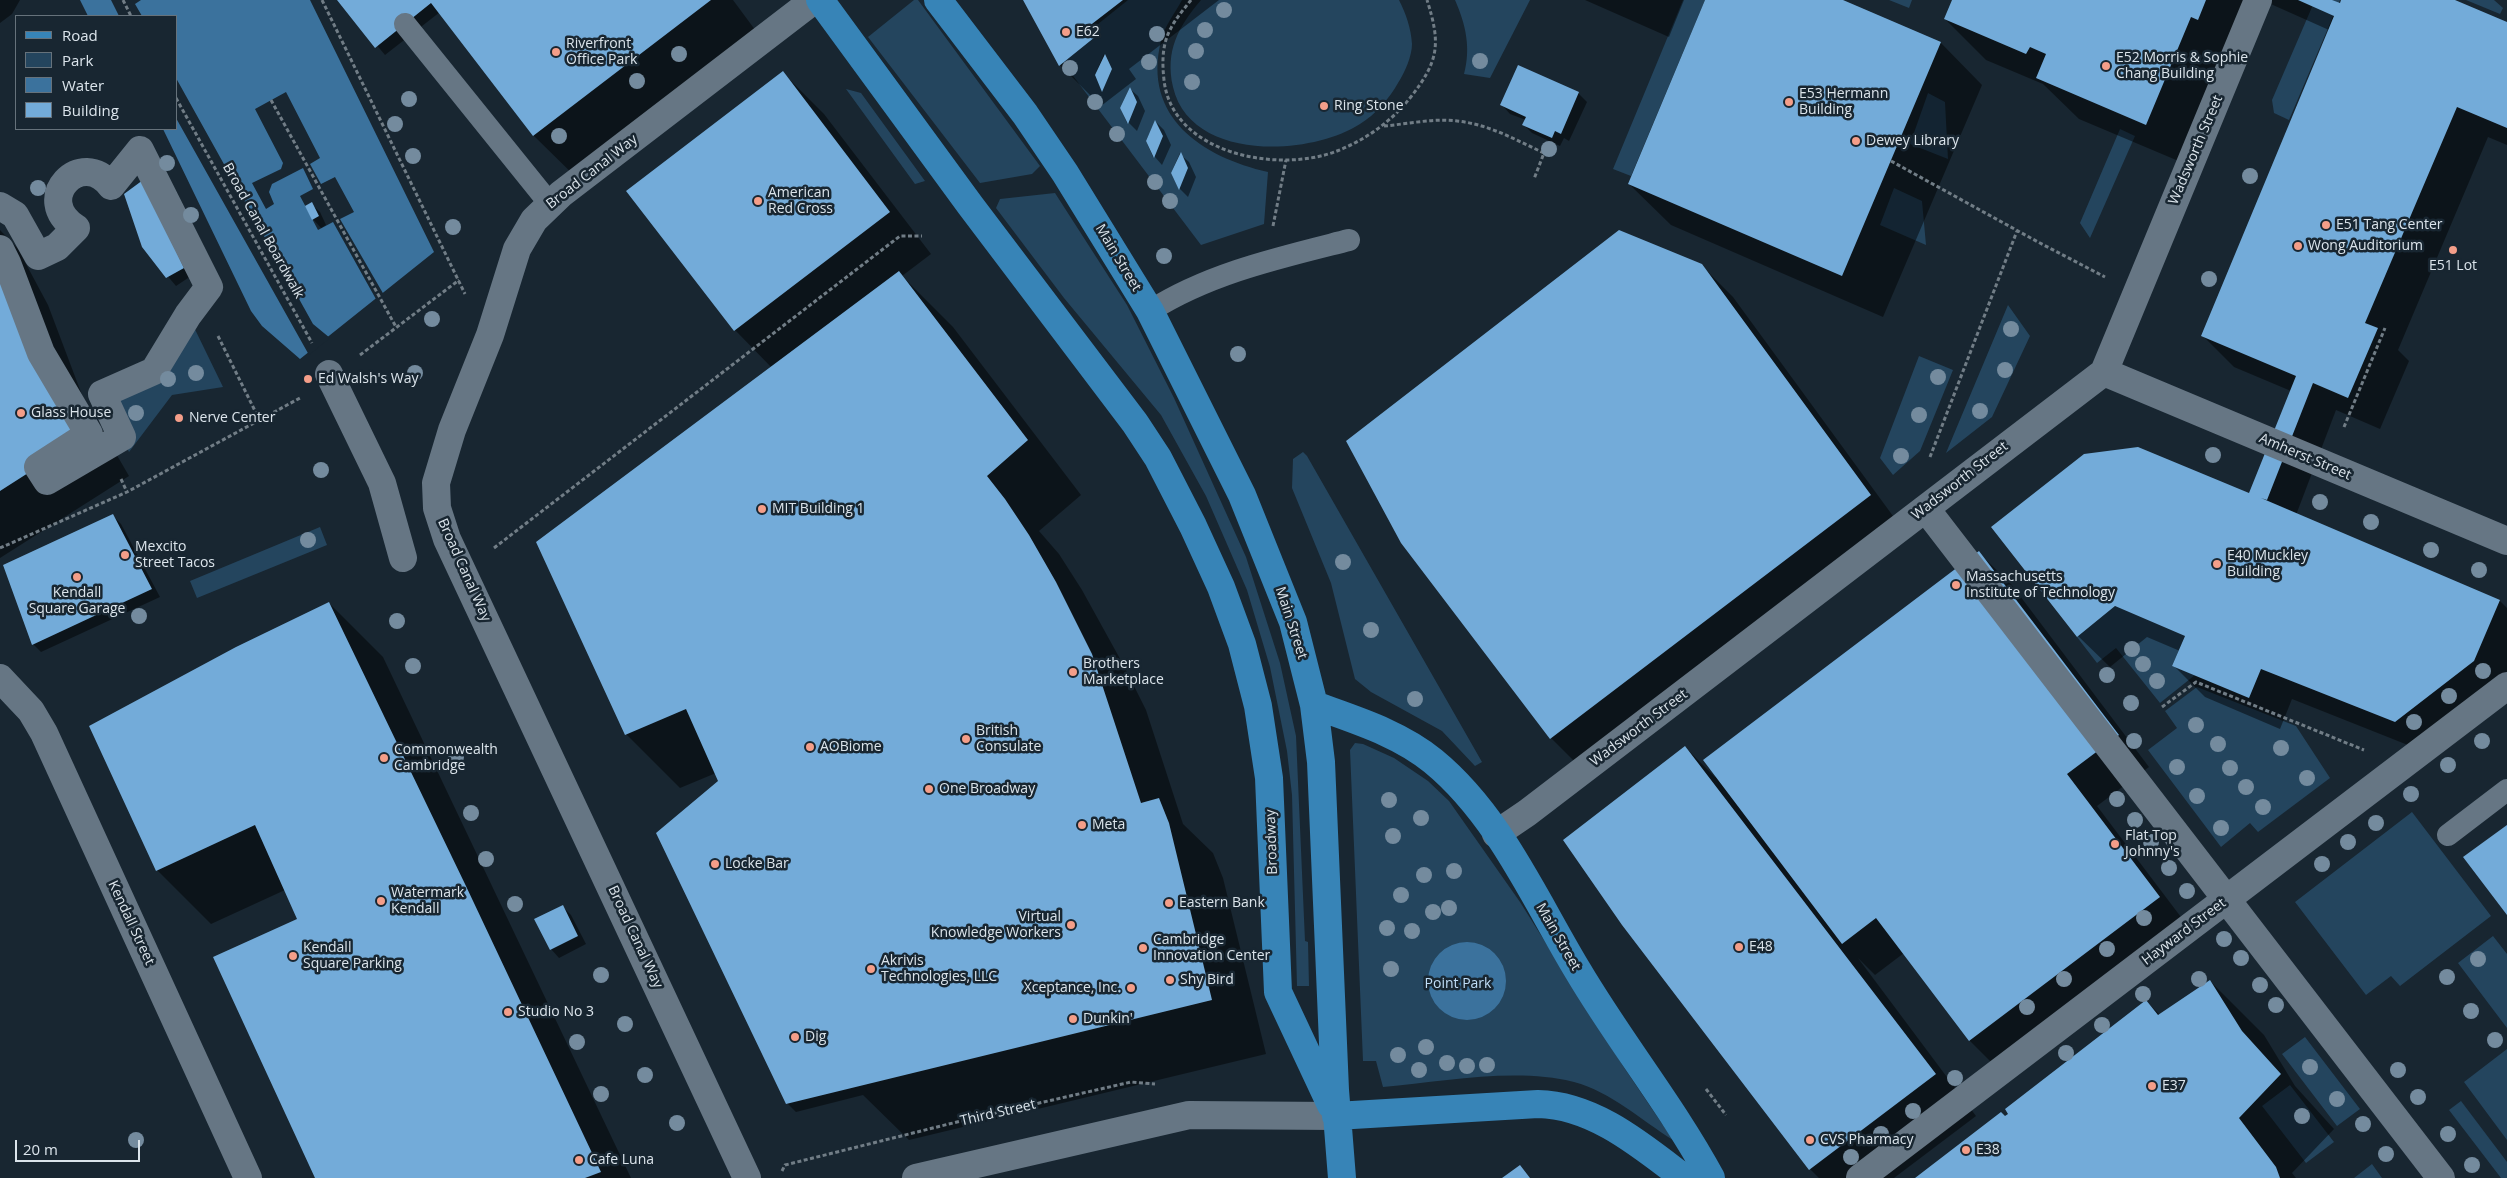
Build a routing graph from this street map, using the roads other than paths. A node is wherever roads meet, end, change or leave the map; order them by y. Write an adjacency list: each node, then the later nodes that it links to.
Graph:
1 (814, 0): 6 (street, Broad Canal Way)
2 (820, 0): 23 (main road, Broadway)
3 (938, 0): 10 (main road, Main Street)
4 (2258, 0): 11 (street, Wadsworth Street)
5 (405, 24): 6 (lane)
6 (550, 204): 25 (street, Broad Canal Way)
7 (0, 206): 9 (street)
8 (1350, 240): 10 (lane)
9 (0, 249)
10 (1150, 311): 18 (main road, Main Street)
11 (2104, 372): 13 (street, Wadsworth Street); 14 (street, Amherst Street)
12 (330, 375): 15 (street)
13 (1926, 509): 20 (street, Wadsworth Street); 22 (street)
14 (2507, 541)
15 (403, 558)
16 (0, 678): 24 (street, Kendall Street)
17 (2507, 686): 22 (street, Hayward Street)
18 (1314, 705): 20 (main road, Main Street); 23 (main road, Broadway)
19 (2507, 790): 21 (lane)
20 (1496, 834): 29 (main road, Main Street)
21 (2448, 835)
22 (2227, 900): 30 (street, Hayward Street); 31 (street)
23 (1336, 1116): 26 (street); 27 (main road, Broadway); 28 (main road)
24 (248, 1178)
25 (747, 1178)
26 (916, 1178)
27 (1342, 1178)
28 (1684, 1178)
29 (1711, 1178)
30 (1860, 1178)
31 (2441, 1178)

